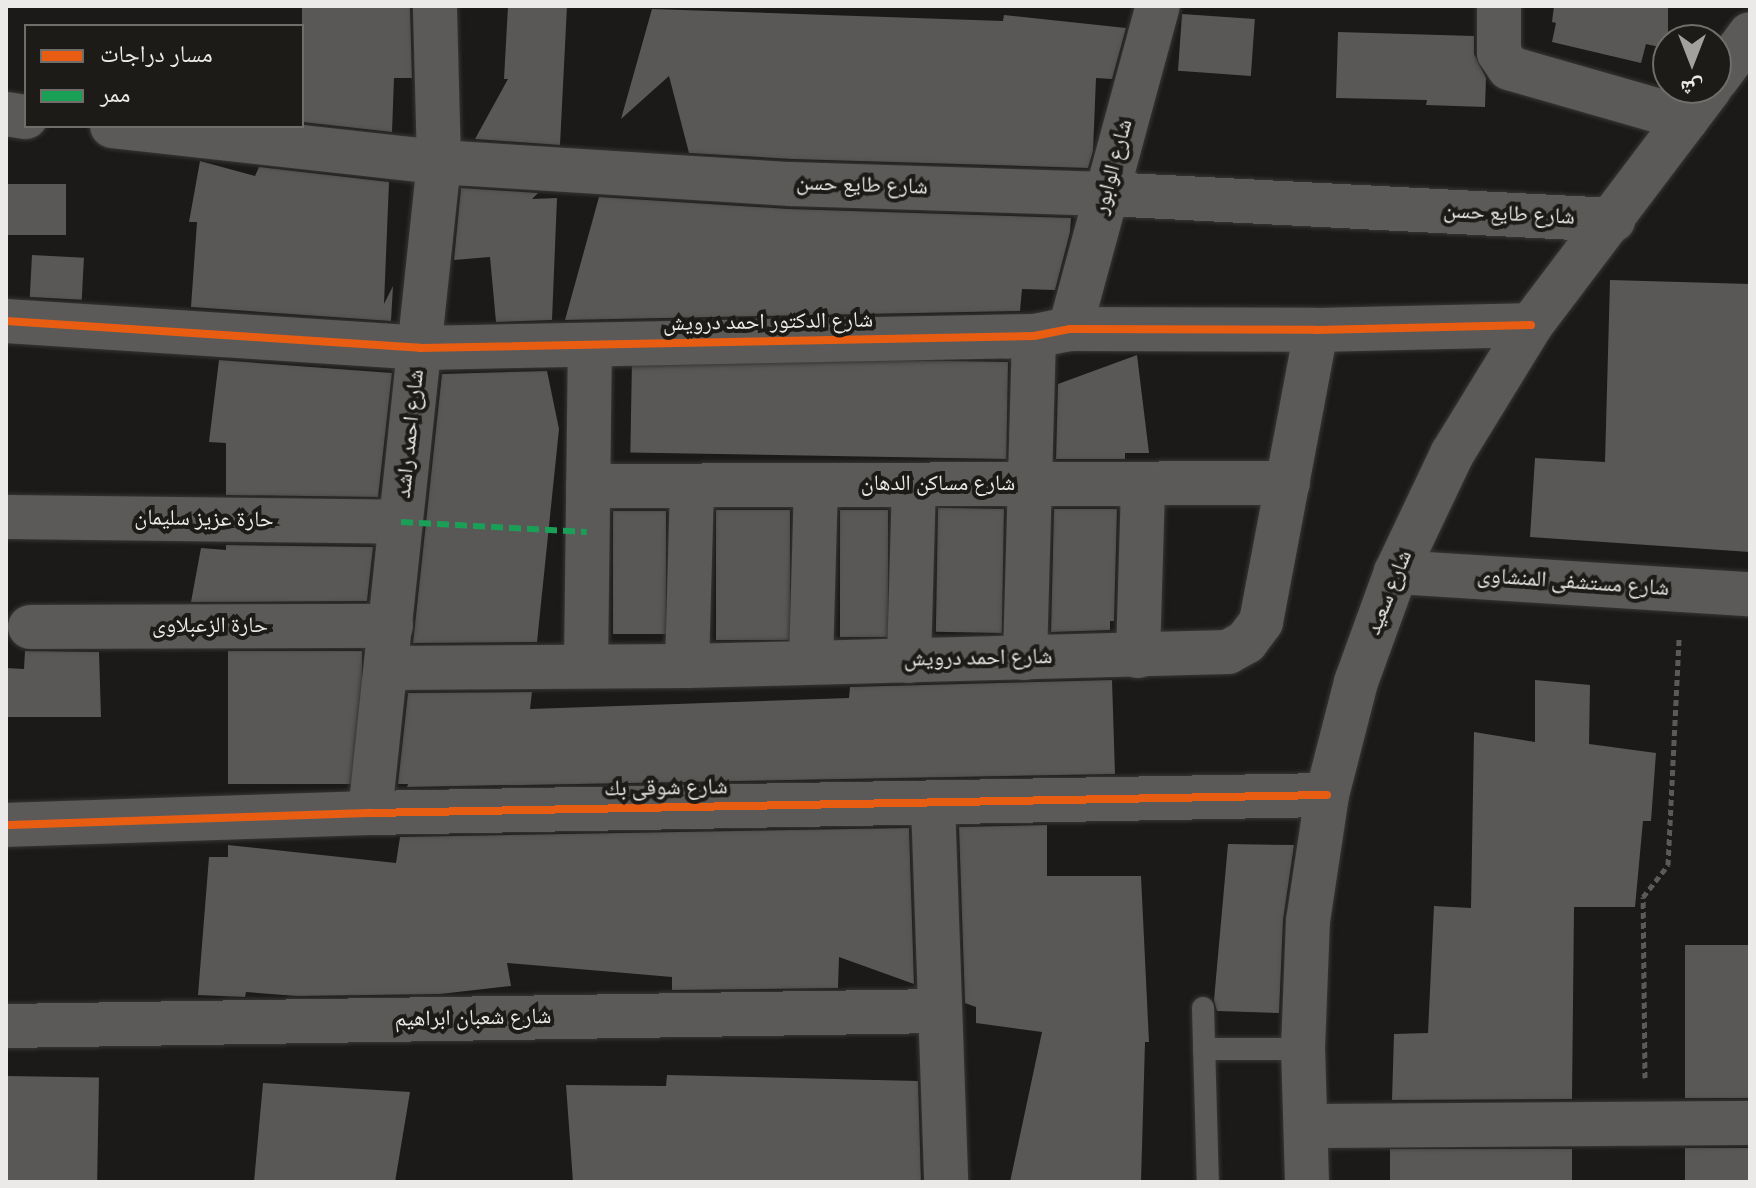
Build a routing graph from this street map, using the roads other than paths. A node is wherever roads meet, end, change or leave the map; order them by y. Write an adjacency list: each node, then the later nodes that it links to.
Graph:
1 (435, 6): 9 (street, شارع احمد راشد)
2 (1158, 6): 10 (street, شارع الوابور)
3 (1499, 6): 6 (street)
4 (1750, 34): 5 (street)
5 (1732, 58)
6 (1652, 95)
7 (1699, 104): 11 (street, شارع سعيد)
8 (130, 128): 9 (street, شارع طايع حسن)
9 (439, 162): 10 (street, شارع طايع حسن); 17 (street, شارع احمد راشد)
10 (1107, 194): 11 (street, شارع طايع حسن); 15 (street, شارع الوابور)
11 (1613, 220): 13 (street, شارع سعيد)
12 (6, 321): 17 (street, شارع الدكتور احمد درويش)
13 (1531, 325): 14 (street, شارع الدكتور احمد درويش); 27 (street, شارع سعيد)
14 (1316, 330): 15 (street, شارع الدكتور احمد درويش); 18 (street, شارع احمد درويش)
15 (1052, 332): 16 (street, شارع الدكتور احمد درويش); 20 (street, شارع الوابور)
16 (590, 345): 17 (street, شارع الدكتور احمد درويش); 22 (street)
17 (420, 348): 26 (street, شارع احمد راشد)
18 (1288, 483): 21 (street, شارع مساكن الدهان); 31 (street, شارع احمد درويش)
19 (914, 485): 20 (street, شارع مساكن الدهان); 24 (street, شارع مساكن الدهان); 33 (street)
20 (1030, 485): 21 (street, شارع مساكن الدهان); 32 (street, شارع الوابور)
21 (1143, 485): 31 (street)
22 (588, 486): 23 (street, شارع مساكن الدهان); 35 (street)
23 (692, 486): 24 (street, شارع مساكن الدهان); 36 (street)
24 (816, 486): 34 (street)
25 (6, 517): 26 (street, حارة عزيز سليمان)
26 (401, 522): 29 (street, شارع احمد راشد)
27 (1396, 572): 28 (street, شارع مستشفى المنشاوى); 38 (street, شارع سعيد)
28 (1750, 594)
29 (391, 626): 30 (street, حارة الزعبلاوى); 37 (street, شارع احمد راشد)
30 (30, 627)
31 (1138, 656): 32 (street, شارع احمد درويش)
32 (1025, 658): 33 (street, شارع احمد درويش)
33 (909, 661): 34 (street, شارع احمد درويش)
34 (811, 662): 36 (street, شارع احمد درويش)
35 (586, 666): 36 (street, شارع احمد درويش); 37 (street, شارع احمد درويش)
36 (687, 666)
37 (386, 668): 40 (street, شارع احمد راشد)
38 (1327, 795): 39 (street, شارع شوقى بك); 46 (street, شارع سعيد)
39 (933, 803): 40 (street, شارع شوقى بك); 43 (street)
40 (370, 813): 41 (street, شارع شوقى بك)
41 (6, 825)
42 (1203, 1008): 45 (lane)
43 (940, 1011): 44 (street, شارع شعبان ابراهيم); 49 (street)
44 (6, 1026)
45 (1204, 1049): 46 (lane); 50 (lane)
46 (1303, 1049): 48 (street, شارع سعيد)
47 (1750, 1123): 48 (street)
48 (1306, 1126): 51 (street, شارع سعيد)
49 (946, 1182)
50 (1208, 1182)
51 (1307, 1182)

